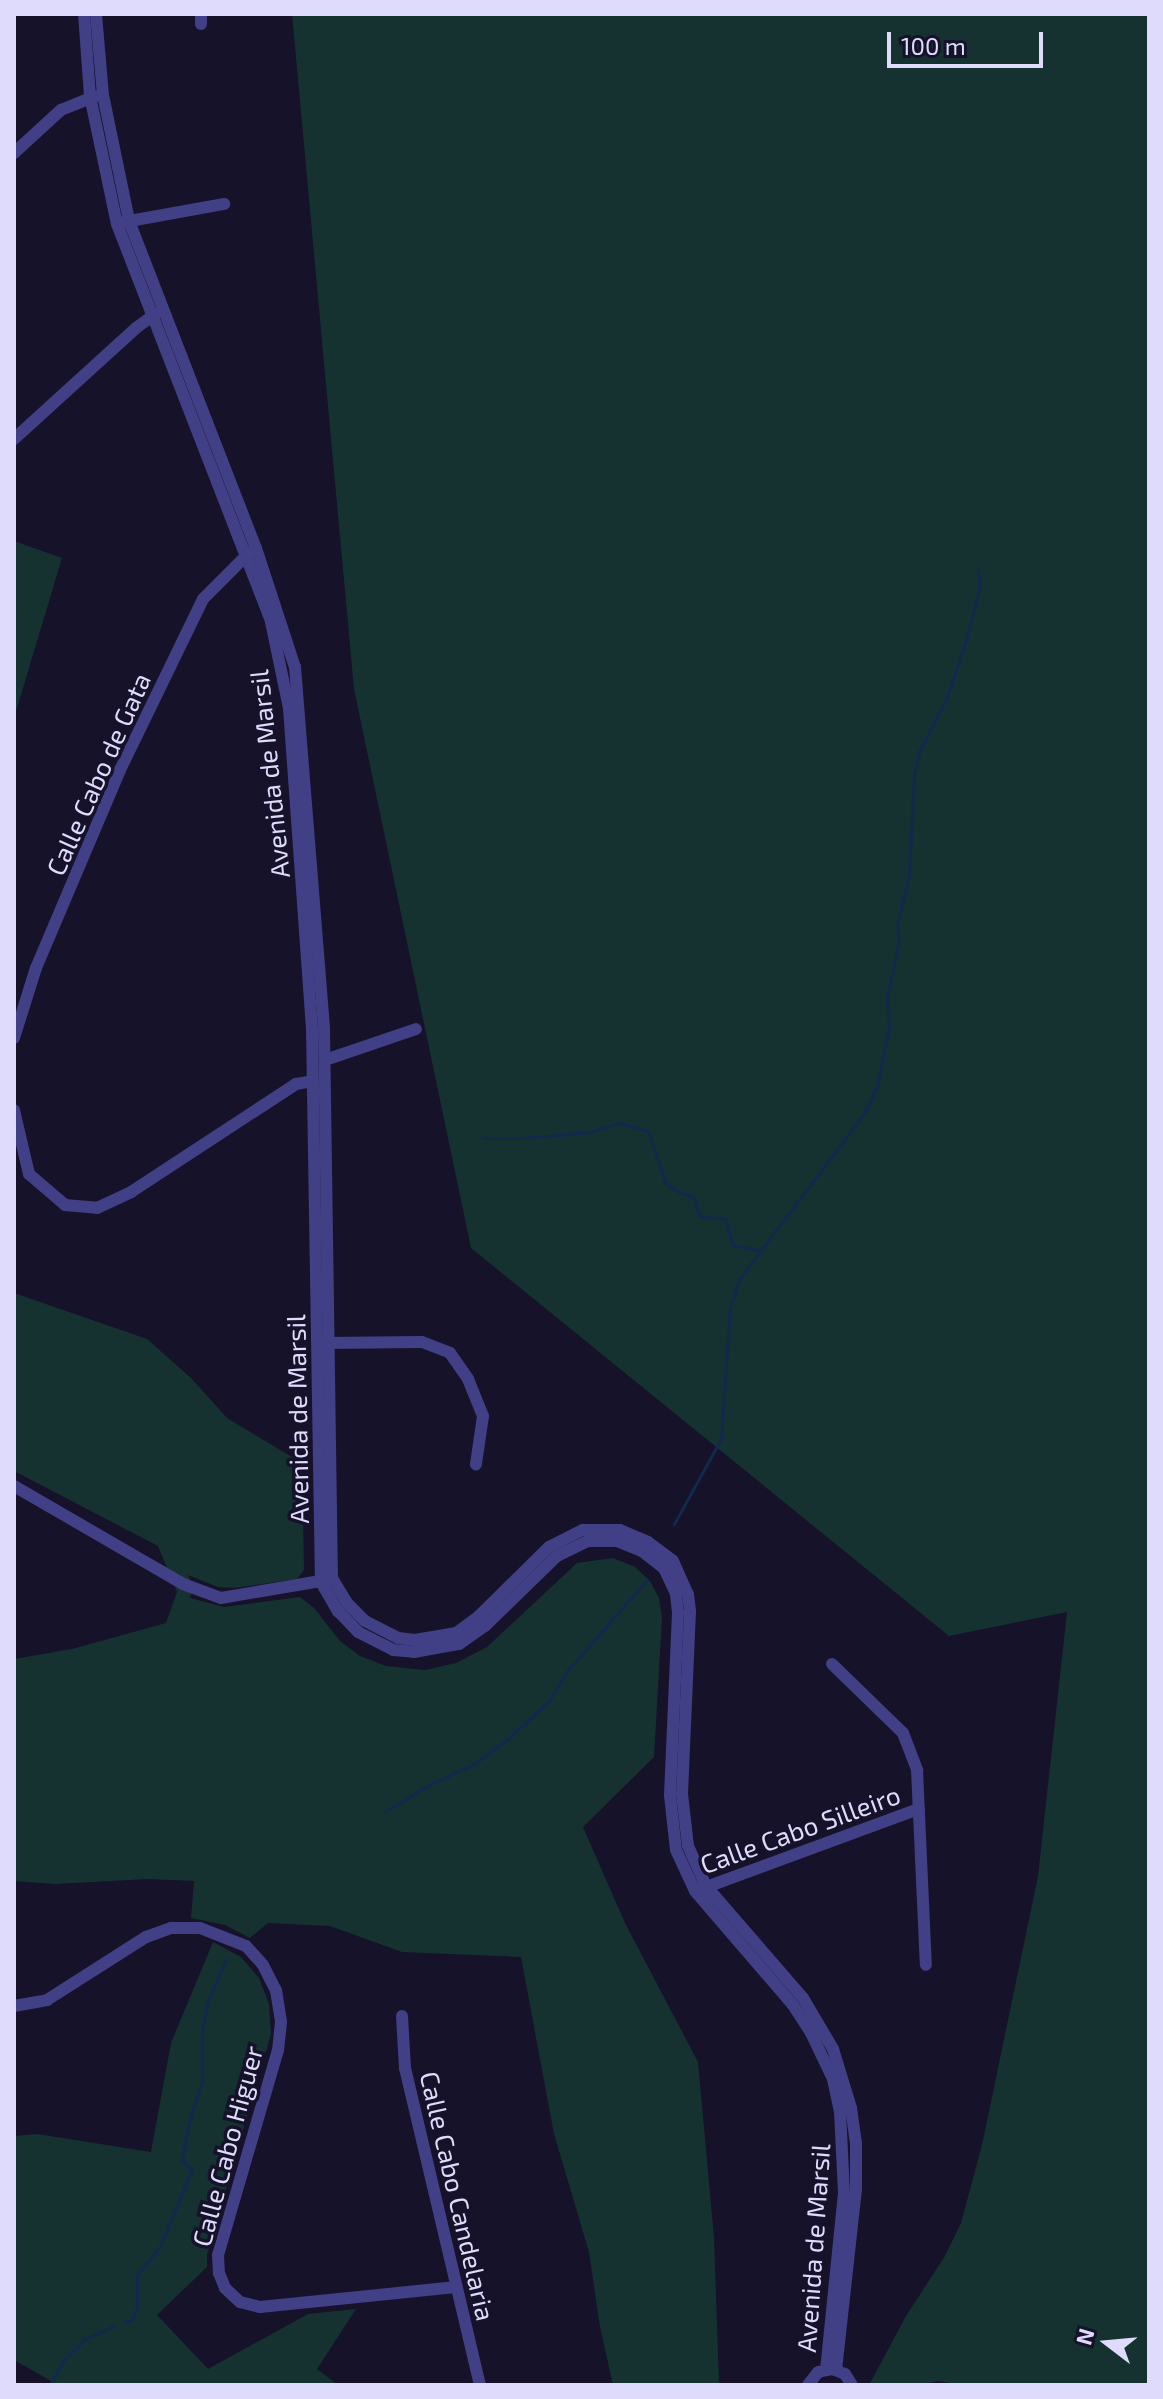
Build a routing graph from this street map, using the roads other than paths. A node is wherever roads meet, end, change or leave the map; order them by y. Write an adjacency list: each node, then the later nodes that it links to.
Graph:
1 (84, 14): 3 (street, Avenida de Marsil)
2 (96, 14): 3 (street, Avenida de Marsil)
3 (96, 96): 4 (street); 6 (street, Avenida de Marsil)
4 (14, 153)
5 (224, 204): 6 (street)
6 (123, 222): 7 (street, Avenida de Marsil)
7 (156, 314): 8 (street); 9 (street, Avenida de Marsil)
8 (14, 439)
9 (251, 552): 11 (street, Calle Cabo de Gata); 12 (street, Avenida de Marsil); 13 (street, Avenida de Marsil)
10 (416, 1029): 12 (street)
11 (14, 1038)
12 (325, 1060): 15 (street, Avenida de Marsil)
13 (313, 1081): 14 (street); 15 (street, Avenida de Marsil)
14 (14, 1110)
15 (324, 1342): 16 (street); 18 (street, Avenida de Marsil)
16 (476, 1464)
17 (14, 1486): 18 (street)
18 (327, 1580): 21 (street, Avenida de Marsil)
19 (832, 1664): 20 (street)
20 (919, 1809): 21 (street, Calle Cabo Silleiro); 22 (street)
21 (701, 1888): 26 (street, Avenida de Marsil)
22 (926, 1965)
23 (14, 2006): 25 (street, Calle Cabo Higuer)
24 (402, 2016): 25 (street, Calle Cabo Candelaria)
25 (456, 2287): 27 (street, Calle Cabo Candelaria)
26 (831, 2369): 28 (street); 29 (street)
27 (480, 2385)
28 (808, 2385)
29 (852, 2385)

